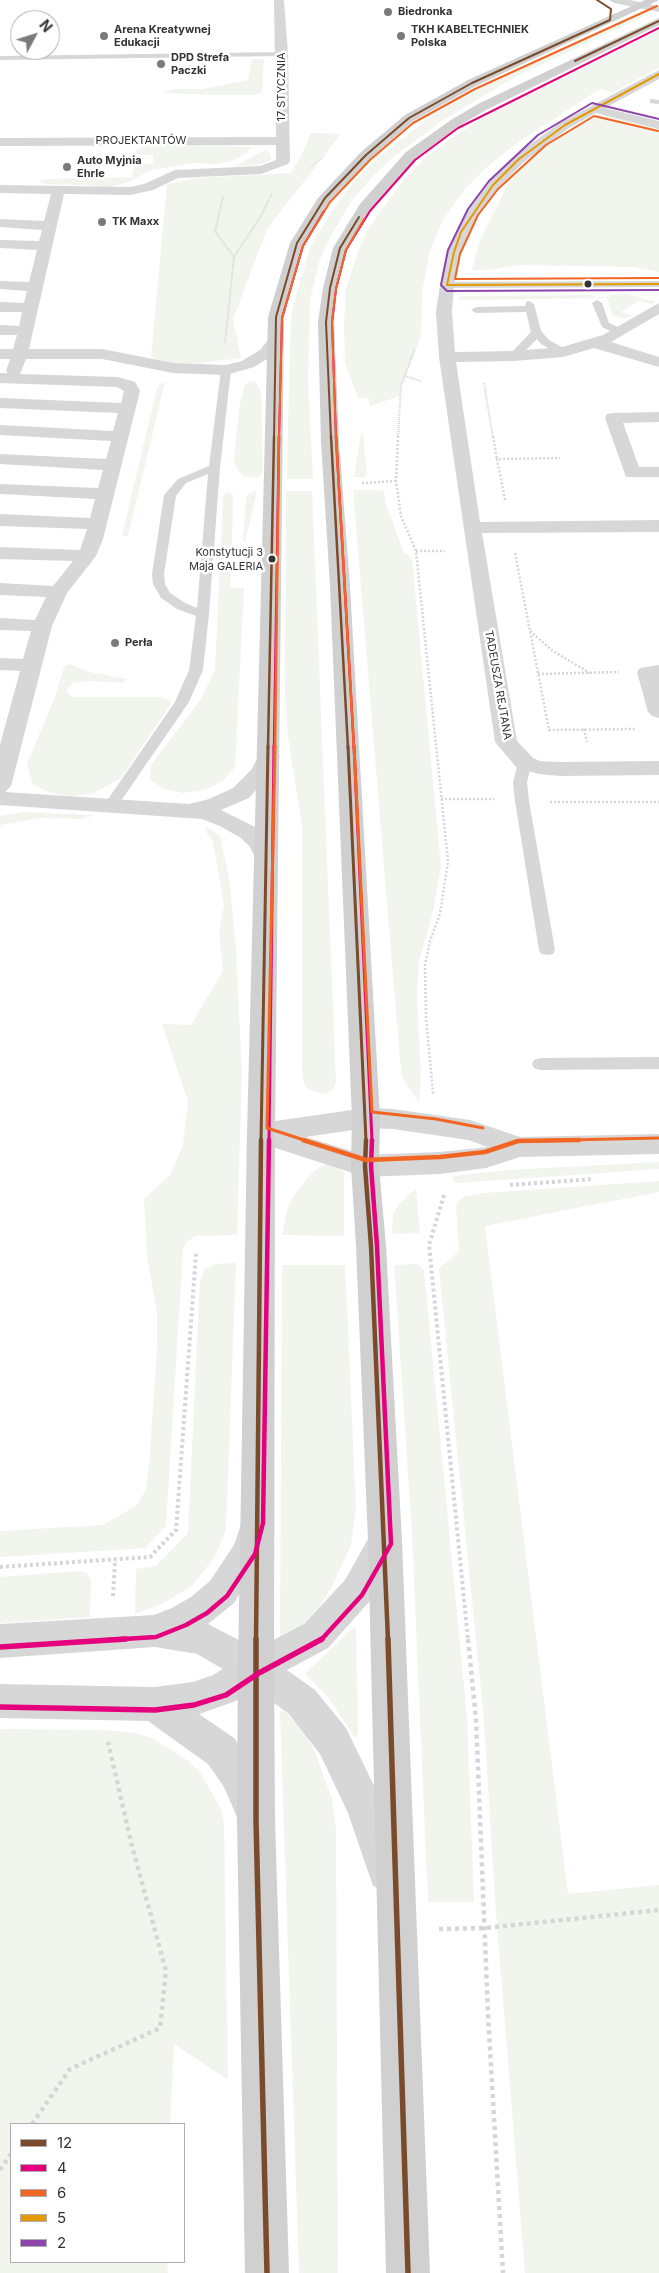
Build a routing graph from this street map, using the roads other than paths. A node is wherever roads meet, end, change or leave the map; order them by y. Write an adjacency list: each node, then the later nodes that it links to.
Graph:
1 (279, 0): 2 (lane); 10 (street, 17 STYCZNIA)
2 (286, 0)
3 (597, 0): 8 (street)
4 (614, 0): 6 (street)
5 (654, 0): 6 (main road)
6 (642, 6): 7 (street); 8 (main road)
7 (659, 9)
8 (610, 20): 40 (main road)
9 (659, 21): 91 (main road)
10 (282, 54): 11 (lane); 15 (street, 17 STYCZNIA)
11 (0, 58)
12 (659, 74): 13 (street, TADEUSZA REJTANA)
13 (593, 109): 14 (street); 29 (street, TADEUSZA REJTANA)
14 (659, 125)
15 (282, 141): 16 (street, PROJEKTANTÓW); 18 (street, 17 STYCZNIA)
16 (0, 142)
17 (0, 189): 18 (street)
18 (58, 191): 20 (street)
19 (36, 206): 20 (street)
20 (54, 207): 22 (street)
21 (0, 224): 22 (street)
22 (50, 226): 24 (street)
23 (0, 244): 24 (street)
24 (45, 246): 26 (street)
25 (24, 265): 26 (street)
26 (40, 266): 30 (street)
27 (659, 284): 29 (lane)
28 (0, 285): 30 (street)
29 (447, 285): 45 (street, TADEUSZA REJTANA)
30 (36, 287): 33 (street)
31 (598, 303): 39 (lane)
32 (0, 306): 33 (street)
33 (31, 308): 37 (street)
34 (659, 308): 39 (street)
35 (476, 310): 38 (lane)
36 (0, 330): 37 (street)
37 (25, 331): 44 (street)
38 (536, 332): 42 (lane); 46 (lane)
39 (620, 332): 41 (street)
40 (274, 343): 48 (street); 80 (main road)
41 (596, 343): 42 (street); 47 (street)
42 (563, 352): 46 (street)
43 (0, 354): 44 (street)
44 (20, 354): 48 (street); 49 (street)
45 (448, 356): 46 (street); 64 (street, TADEUSZA REJTANA)
46 (514, 356)
47 (659, 362)
48 (226, 370): 57 (lane)
49 (6, 378): 51 (street)
50 (0, 403): 51 (street)
51 (127, 408): 54 (street)
52 (659, 417): 58 (street)
53 (0, 430): 54 (street)
54 (120, 436): 56 (street)
55 (0, 459): 56 (street)
56 (113, 465): 60 (street)
57 (214, 468): 69 (lane); 69 (lane)
58 (659, 472)
59 (0, 489): 60 (street)
60 (105, 494): 62 (street)
61 (0, 520): 62 (street)
62 (98, 524): 66 (street)
63 (659, 526): 64 (street)
64 (472, 528): 81 (street, TADEUSZA REJTANA)
65 (0, 553): 66 (street)
66 (87, 556): 68 (street)
67 (0, 589): 68 (street)
68 (58, 592): 71 (street)
69 (203, 614): 85 (lane)
70 (0, 624): 71 (street)
71 (42, 626): 73 (street)
72 (4, 664): 73 (street); 75 (street)
73 (32, 666): 77 (street)
74 (653, 672): 78 (street)
75 (0, 686)
76 (0, 706): 77 (street)
77 (21, 707): 79 (street)
78 (659, 712)
79 (4, 756): 83 (street)
80 (269, 757): 86 (street); 87 (main road)
81 (525, 762): 82 (street); 88 (lane)
82 (659, 768)
83 (0, 786)
84 (0, 798): 85 (street)
85 (111, 805): 86 (street)
86 (192, 810): 87 (street)
87 (266, 857): 92 (main road)
88 (547, 950)
89 (659, 1063): 90 (lane)
90 (540, 1064)
91 (366, 1118): 92 (street); 94 (street); 95 (main road)
92 (260, 1133): 95 (street); 96 (main road)
93 (659, 1144): 94 (street)
94 (519, 1147): 95 (street)
95 (365, 1166): 97 (main road)
96 (257, 1522): 98 (street); 100 (main road)
97 (385, 1541): 100 (street); 104 (main road)
98 (155, 1631): 99 (street); 100 (street)
99 (0, 1641)
100 (256, 1668): 102 (street); 103 (main road); 104 (street)
101 (0, 1700): 102 (street)
102 (154, 1704): 103 (street)
103 (256, 1820): 105 (main road)
104 (397, 1916): 106 (main road)
105 (267, 2273)
106 (408, 2273)

